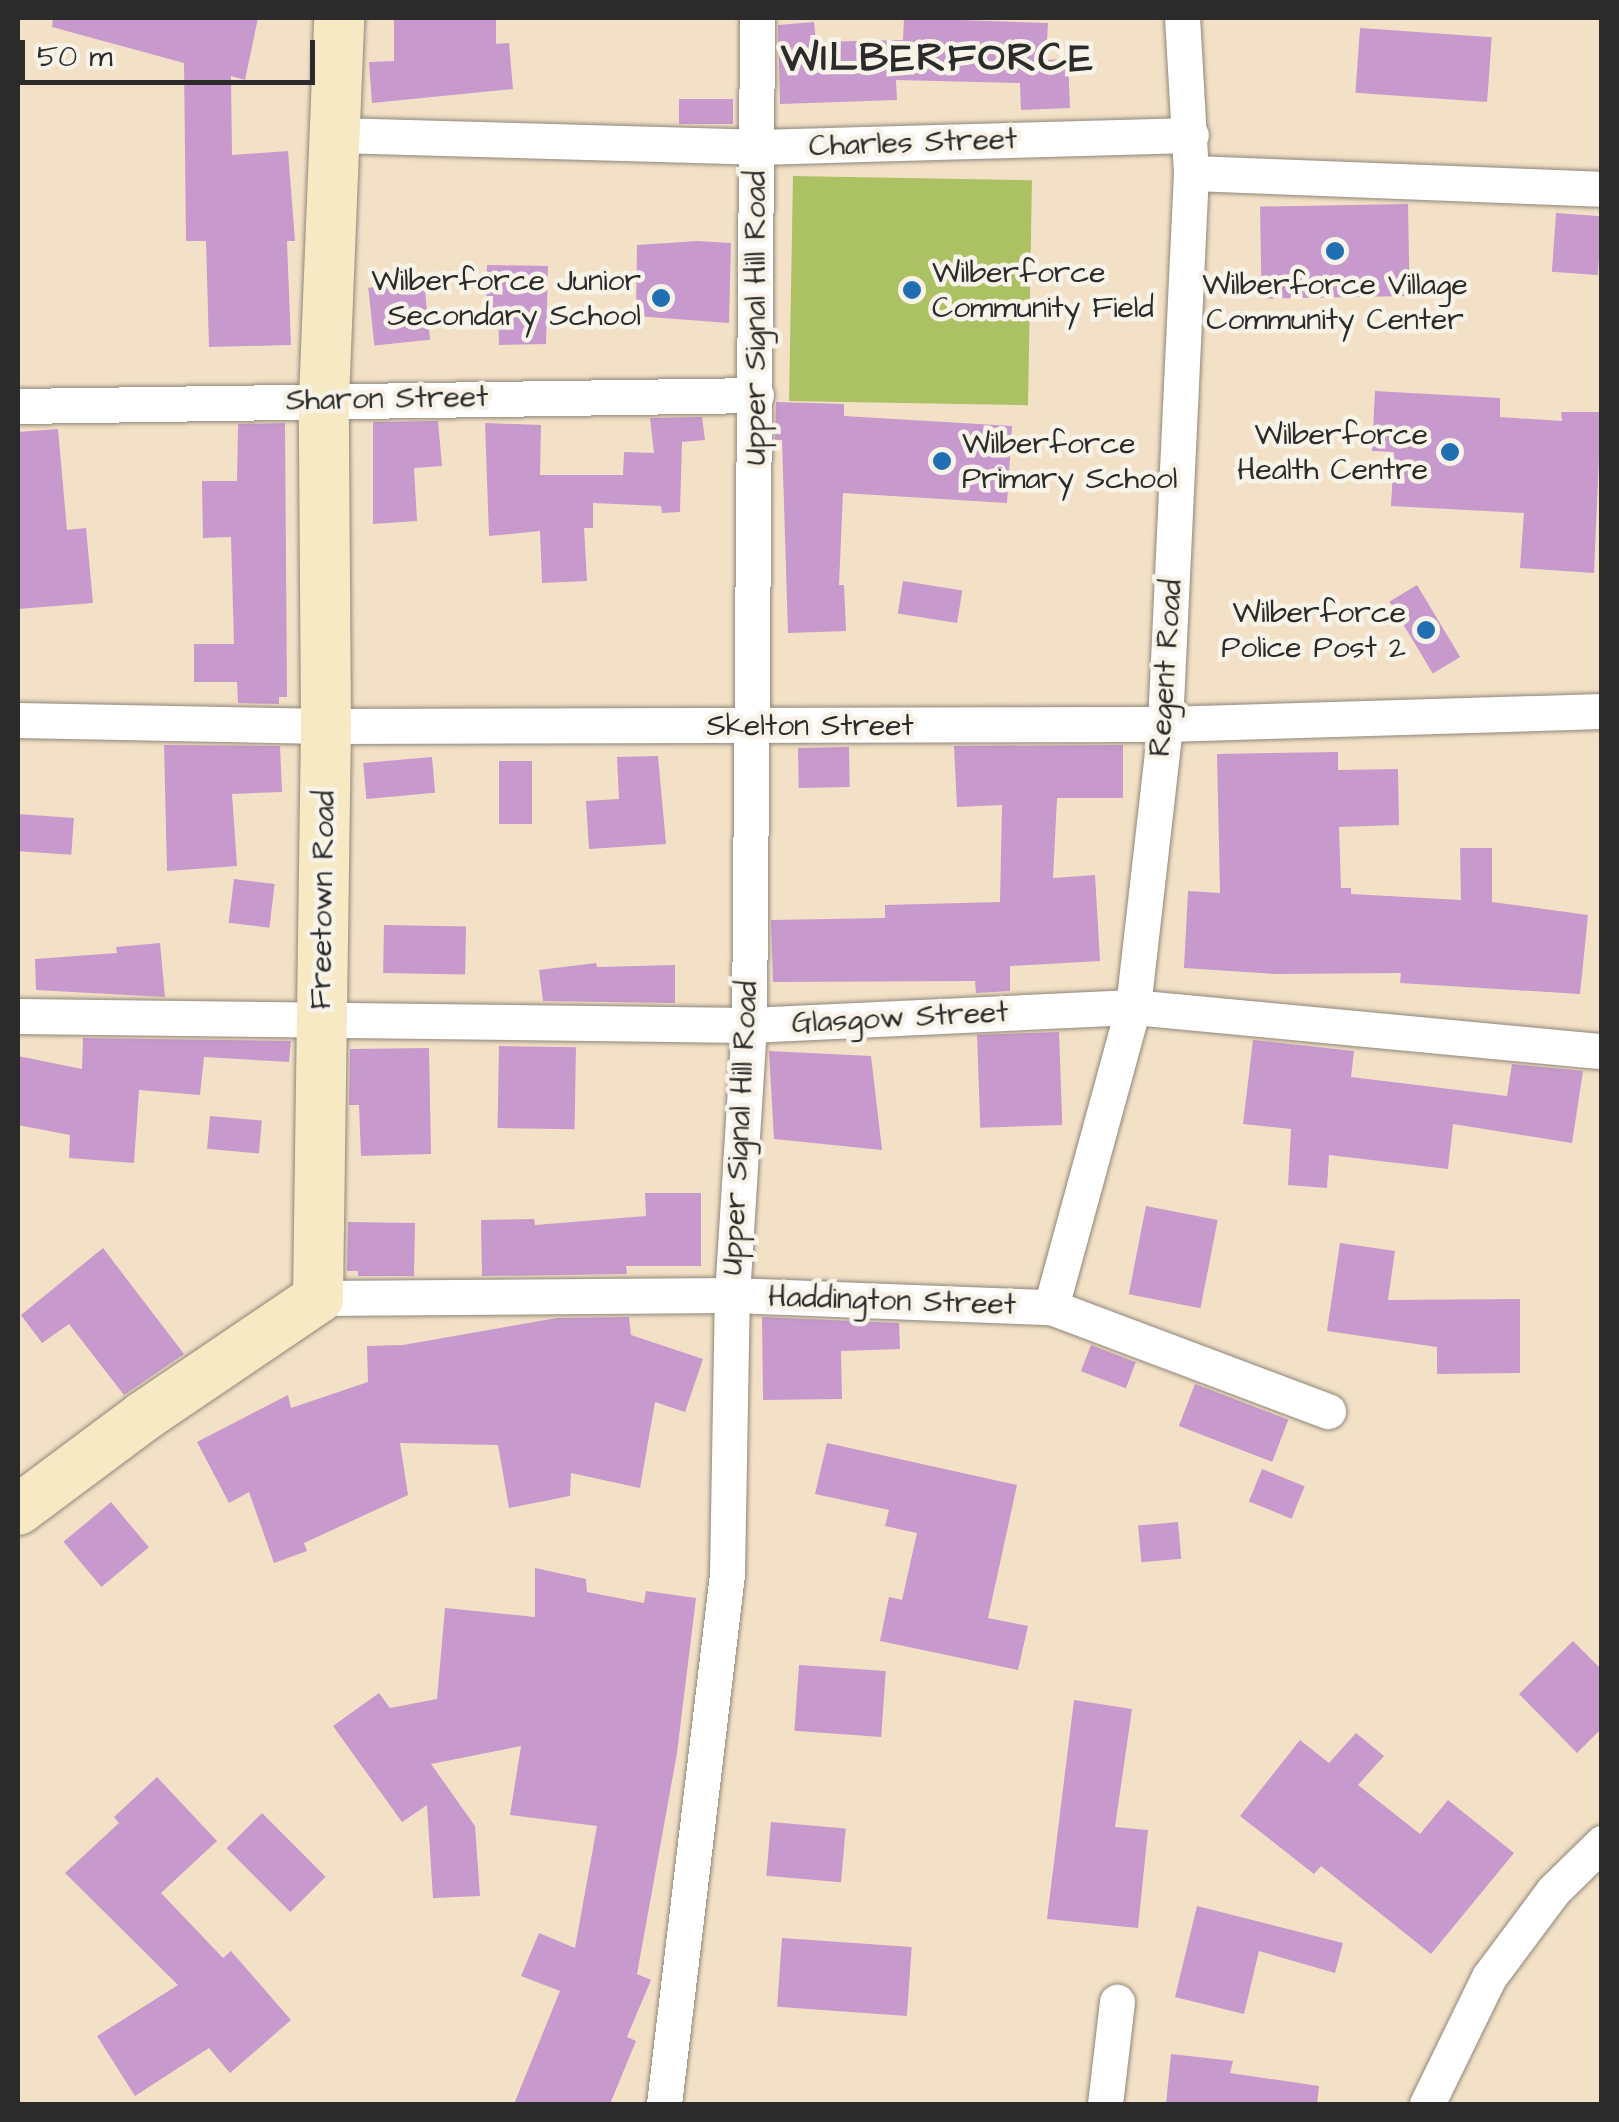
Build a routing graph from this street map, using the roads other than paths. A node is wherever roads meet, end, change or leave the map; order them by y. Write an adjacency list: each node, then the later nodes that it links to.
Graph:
1 (340, 18): 4 (street, Freetown Road)
2 (757, 18): 6 (street, Upper Signal Hill Road)
3 (1182, 18): 5 (street, Regent Road)
4 (336, 134): 6 (street, Charles Street); 10 (street, Freetown Road)
5 (1191, 135): 6 (street, Charles Street); 7 (street, Regent Road)
6 (757, 148): 9 (street, Upper Signal Hill Road)
7 (1191, 173): 8 (street); 14 (street, Regent Road)
8 (1602, 189)
9 (756, 395): 10 (street, Sharon Street); 16 (street, Upper Signal Hill Road)
10 (324, 399): 11 (street, Sharon Street); 15 (street, Freetown Road)
11 (18, 406)
12 (1602, 711): 14 (street, Skelton Street)
13 (18, 720): 15 (street, Skelton Street)
14 (1165, 724): 16 (street, Skelton Street); 17 (street, Regent Road)
15 (326, 726): 16 (street, Skelton Street); 19 (street, Freetown Road)
16 (749, 726): 20 (street, Upper Signal Hill Road)
17 (1133, 1007): 20 (street, Glasgow Street); 21 (street, Glasgow Street); 24 (street, Regent Road)
18 (18, 1016): 19 (street, Glasgow Street)
19 (322, 1021): 20 (street, Glasgow Street); 23 (street, Freetown Road)
20 (749, 1024): 22 (street, Upper Signal Hill Road)
21 (1600, 1051)
22 (732, 1295): 23 (street, Haddington Street); 24 (street, Haddington Street); 29 (street, Upper Signal Hill Road)
23 (318, 1298): 26 (street)
24 (1050, 1307): 25 (street, Haddington Street)
25 (1328, 1411)
26 (18, 1510)
27 (1602, 1843): 31 (street)
28 (1117, 2002): 30 (street)
29 (664, 2104)
30 (1105, 2104)
31 (1427, 2104)

